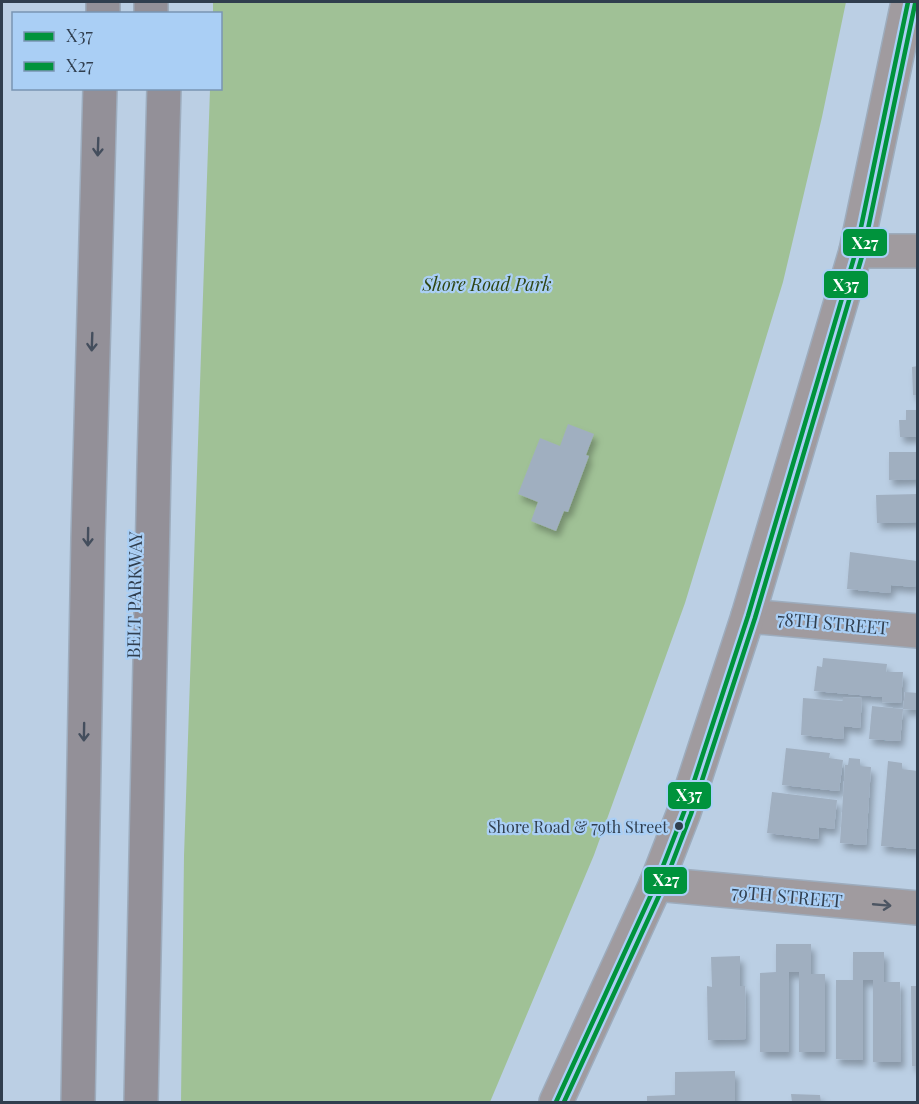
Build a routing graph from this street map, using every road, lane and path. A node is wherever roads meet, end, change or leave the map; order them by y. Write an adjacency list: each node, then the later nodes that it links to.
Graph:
1 (909, 2): 6 (street)
2 (100, 90): 11 (highway, one-way to 11)
3 (148, 90): 12 (highway, BELT PARKWAY)
4 (164, 90): 13 (highway)
5 (918, 251): 6 (street)
6 (856, 252): 7 (street)
7 (748, 615): 8 (street, 78TH STREET); 9 (street)
8 (918, 631)
9 (656, 884): 10 (street, 79TH STREET, one-way to 10); 14 (street)
10 (918, 908)
11 (78, 1102)
12 (126, 1102)
13 (141, 1102)
14 (556, 1102)

